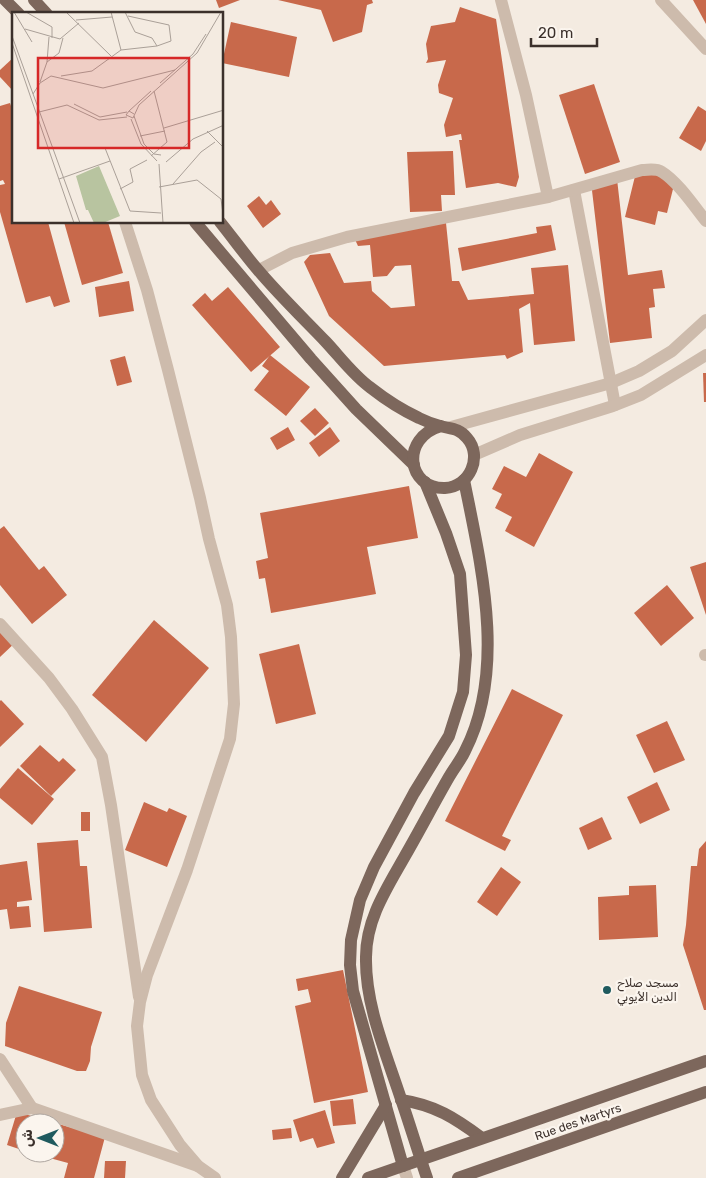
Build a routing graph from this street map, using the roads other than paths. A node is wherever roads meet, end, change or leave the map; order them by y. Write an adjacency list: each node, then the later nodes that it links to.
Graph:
1 (5, 0): 5 (main road)
2 (34, 0): 6 (main road)
3 (500, 0): 9 (street)
4 (661, 0): 7 (street)
5 (16, 12)
6 (45, 12)
7 (706, 49)
8 (574, 190): 9 (street); 10 (street); 17 (street)
9 (548, 197): 14 (street)
10 (706, 220)
11 (126, 224): 25 (street)
12 (197, 224): 21 (main road)
13 (222, 224): 14 (main road)
14 (259, 270): 19 (main road)
15 (706, 320): 17 (street)
16 (706, 356): 18 (street)
17 (611, 383): 18 (street); 19 (street)
18 (615, 405): 20 (street)
19 (446, 427): 20 (main road); 21 (main road)
20 (474, 455): 22 (main road)
21 (414, 465): 23 (main road)
22 (464, 480): 23 (main road); 29 (main road)
23 (425, 482): 30 (main road)
24 (0, 624): 25 (street)
25 (140, 1002): 36 (street)
26 (0, 1059): 31 (street)
27 (706, 1061): 33 (main road)
28 (706, 1092): 42 (main road, Rue des Martyrs)
29 (401, 1100): 33 (main road); 34 (main road)
30 (386, 1105): 35 (main road); 38 (main road)
31 (32, 1108): 32 (street); 36 (street)
32 (0, 1115)
33 (482, 1138): 34 (main road)
34 (420, 1159): 35 (main road); 41 (main road)
35 (405, 1164): 39 (main road); 40 (street)
36 (198, 1166): 37 (street)
37 (215, 1178)
38 (342, 1178)
39 (368, 1178)
40 (407, 1178)
41 (427, 1178)
42 (458, 1178)

